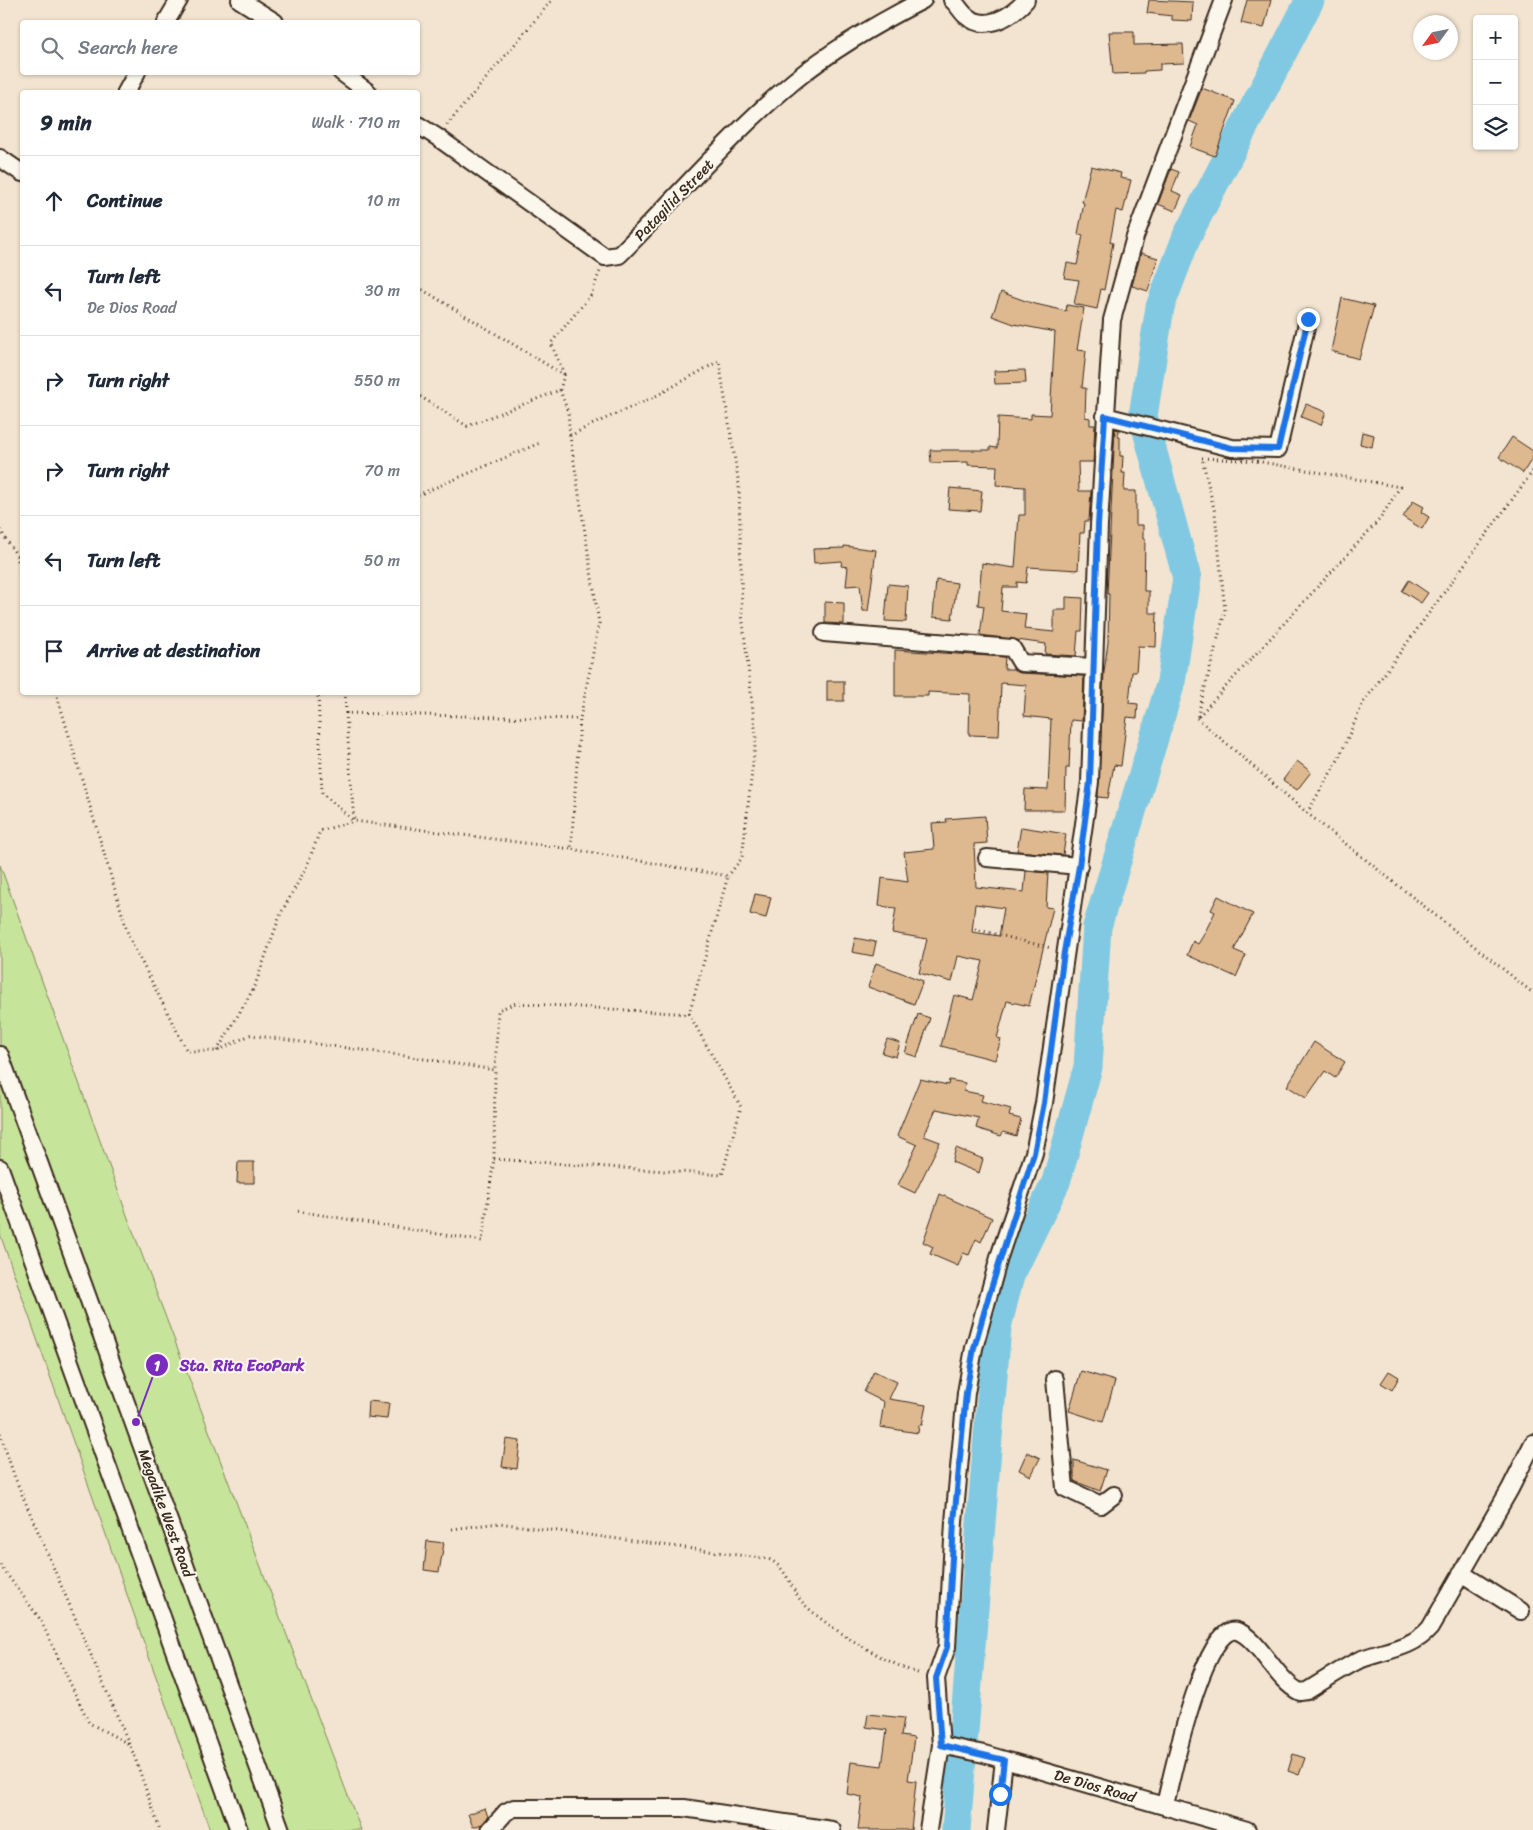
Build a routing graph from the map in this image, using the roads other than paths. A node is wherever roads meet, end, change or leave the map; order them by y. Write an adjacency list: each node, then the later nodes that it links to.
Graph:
1 (179, 0): 7 (street)
2 (240, 0): 8 (street)
3 (923, 0): 13 (street, Patagilid Street)
4 (952, 0): 5 (street)
5 (1026, 0)
6 (1224, 0): 17 (street)
7 (167, 20)
8 (272, 20)
9 (135, 75): 11 (street)
10 (345, 75): 12 (street)
11 (127, 90)
12 (365, 90)
13 (420, 127)
14 (0, 158): 15 (street)
15 (20, 172)
16 (1308, 319): 17 (street)
17 (1113, 417): 19 (street)
18 (824, 633): 19 (street)
19 (1094, 667): 21 (street)
20 (987, 858): 21 (street)
21 (1079, 866): 29 (street)
22 (0, 1055): 33 (street, Megadike West Road)
23 (0, 1168): 32 (street)
24 (1055, 1379): 26 (street)
25 (1533, 1444): 27 (street)
26 (1114, 1495)
27 (1461, 1573): 28 (street); 31 (street)
28 (1521, 1611)
29 (947, 1746): 30 (street, De Dios Road); 36 (street)
30 (1004, 1760): 31 (street, De Dios Road); 37 (street)
31 (1165, 1805): 38 (street, De Dios Road)
32 (240, 1830)
33 (281, 1830)
34 (490, 1830): 35 (street)
35 (832, 1830)
36 (928, 1830)
37 (996, 1830)
38 (1247, 1830)

